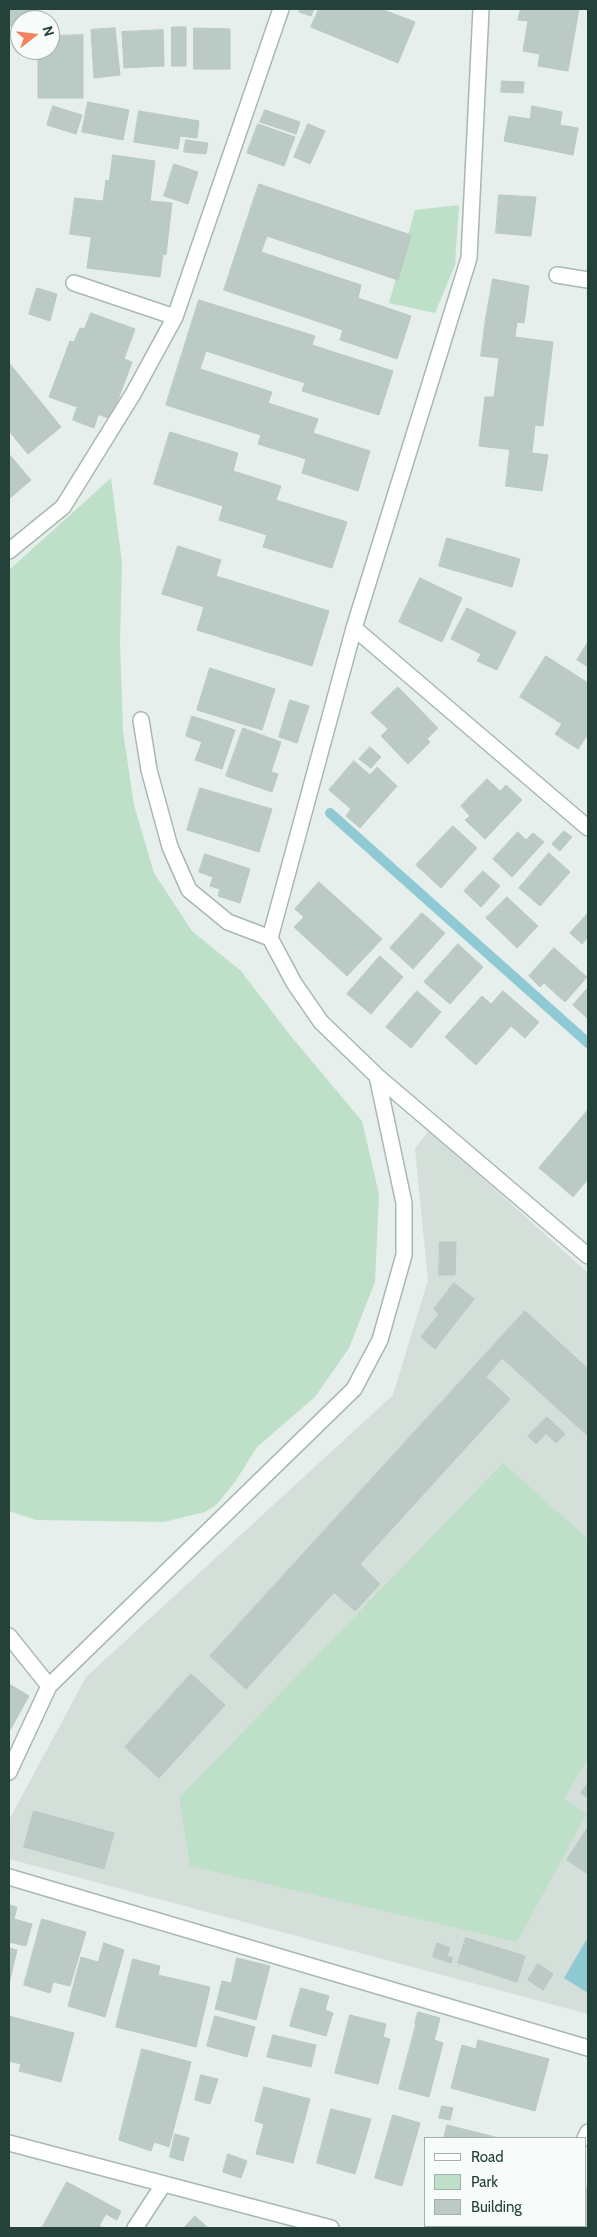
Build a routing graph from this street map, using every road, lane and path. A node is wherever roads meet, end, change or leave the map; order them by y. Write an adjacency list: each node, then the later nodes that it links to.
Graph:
1 (281, 9): 6 (street)
2 (481, 9): 8 (street)
3 (557, 275): 4 (street)
4 (588, 280)
5 (74, 284): 6 (street)
6 (175, 317): 7 (street)
7 (9, 551)
8 (354, 628): 10 (street); 11 (street)
9 (141, 720): 11 (street)
10 (588, 828)
11 (270, 938): 12 (street)
12 (377, 1076): 13 (street); 15 (street)
13 (588, 1256)
14 (9, 1636): 15 (street)
15 (49, 1686): 16 (street)
16 (9, 1772)
17 (9, 1877): 18 (street)
18 (588, 2048)
19 (9, 2143): 20 (street)
20 (163, 2185): 21 (street); 22 (street)
21 (135, 2228)
22 (331, 2228)

